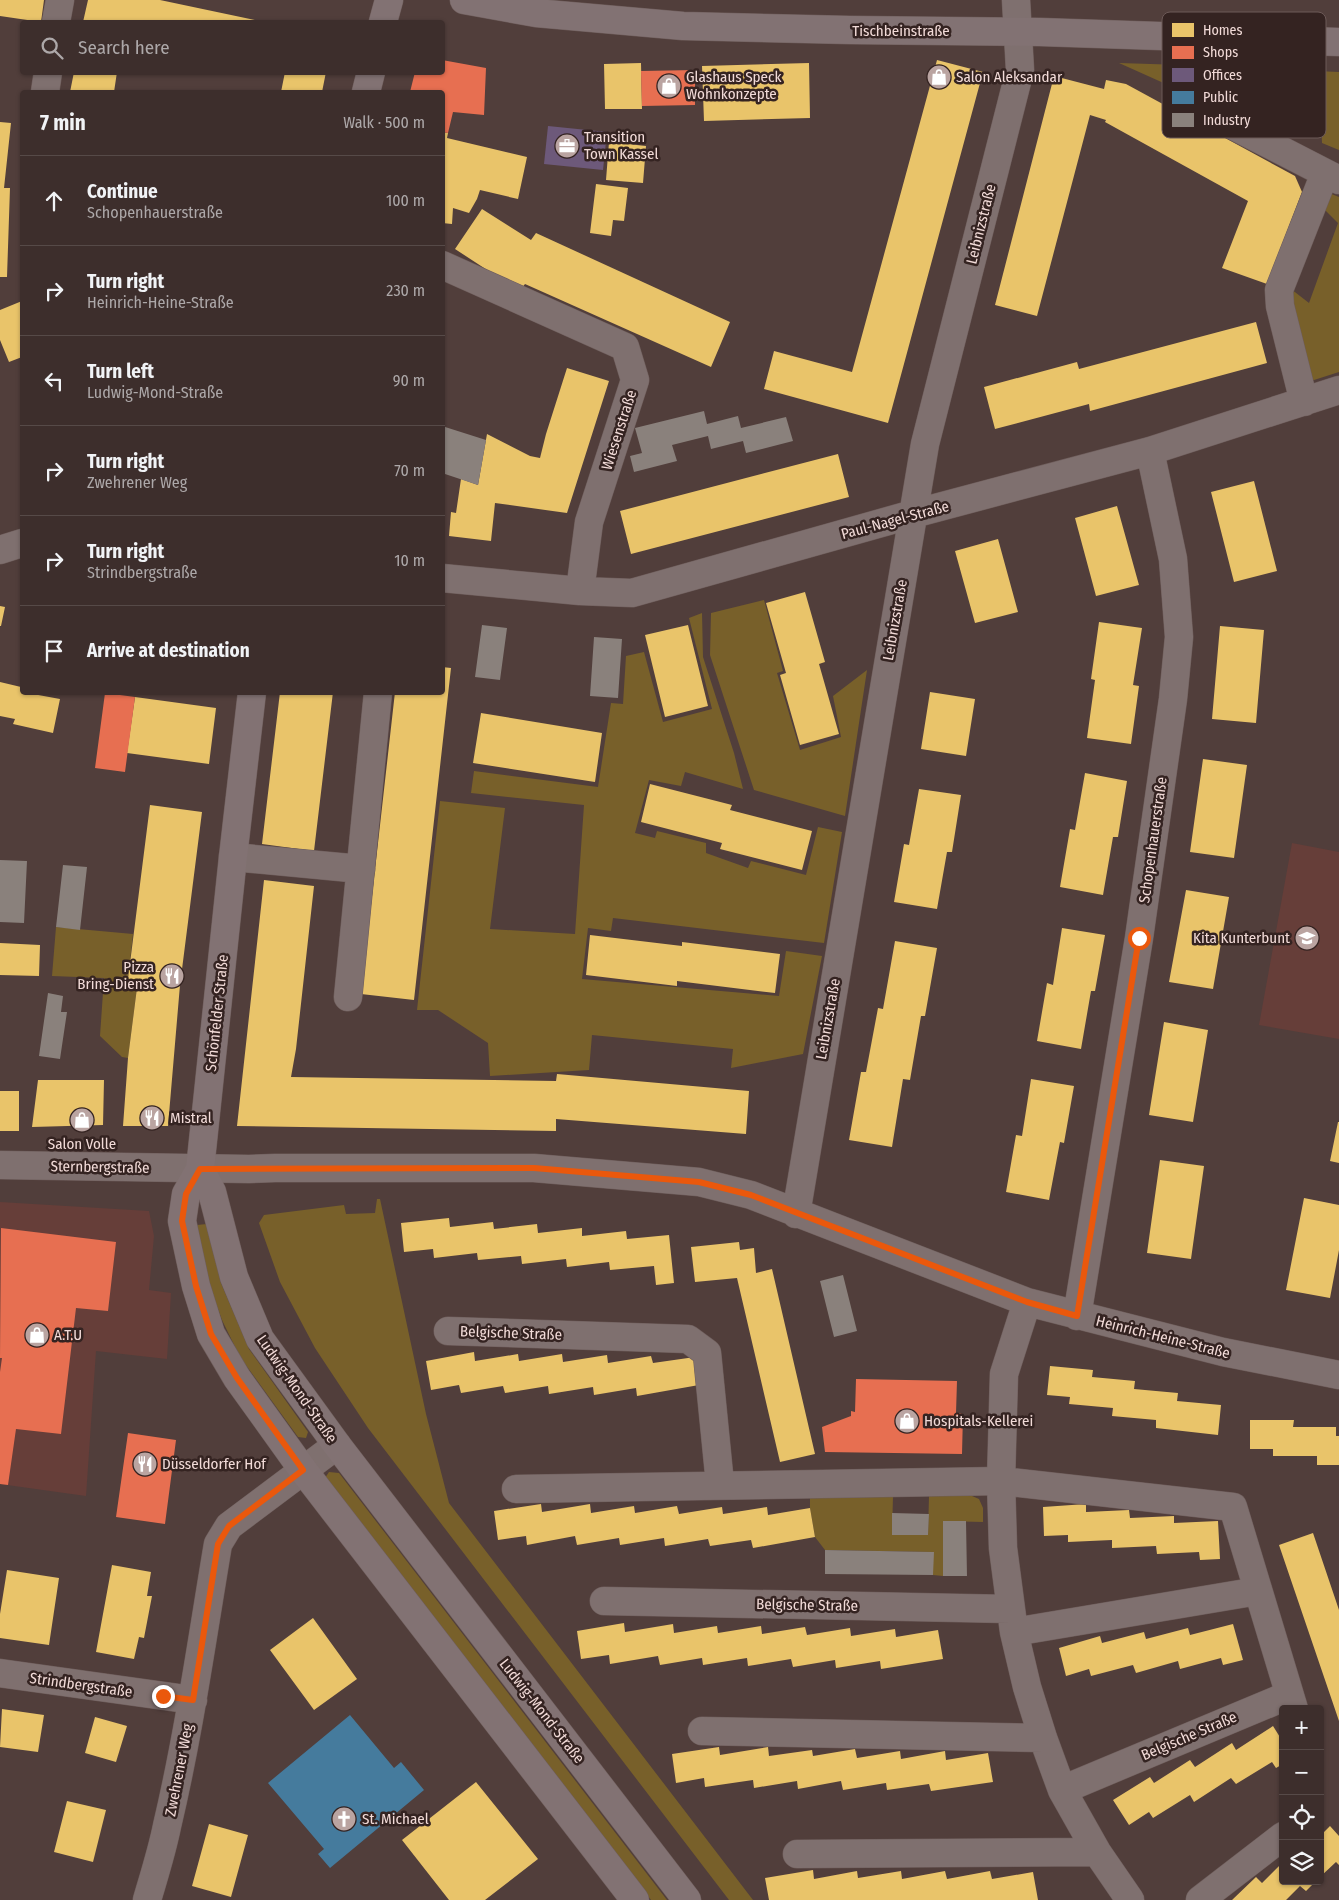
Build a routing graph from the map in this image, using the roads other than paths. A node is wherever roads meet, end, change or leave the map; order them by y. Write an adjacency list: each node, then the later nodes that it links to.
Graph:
1 (60, 0): 5 (street)
2 (389, 0): 6 (main road)
3 (464, 0): 7 (main road, Tischbeinstraße)
4 (1016, 0): 7 (street, Leibnizstraße)
5 (56, 20)
6 (384, 20)
7 (1018, 32): 8 (main road, Tischbeinstraße); 21 (street, Leibnizstraße)
8 (1162, 36)
9 (1326, 42): 10 (main road, Tischbeinstraße)
10 (1339, 42)
11 (48, 75): 13 (street)
12 (370, 75): 14 (main road)
13 (45, 90)
14 (366, 90)
15 (1258, 138): 16 (street)
16 (1332, 176): 19 (street)
17 (445, 266): 25 (street, Wiesenstraße)
18 (1339, 390): 19 (street, Paul-Nagel-Straße)
19 (1304, 402): 20 (street, Paul-Nagel-Straße)
20 (1150, 451): 21 (street, Paul-Nagel-Straße); 35 (street, Schopenhauerstraße)
21 (913, 514): 25 (street, Paul-Nagel-Straße); 33 (street, Leibnizstraße)
22 (20, 544): 23 (street)
23 (0, 550)
24 (445, 578): 25 (street, Paul-Nagel-Straße)
25 (580, 591)
26 (252, 695): 28 (main road, Schönfelder Straße)
27 (378, 695): 29 (street)
28 (233, 857): 29 (street); 32 (main road, Schönfelder Straße)
29 (361, 869): 30 (street)
30 (348, 997)
31 (0, 1165): 32 (street, Sternbergstraße)
32 (200, 1169): 33 (street, Heinrich-Heine-Straße); 38 (main road, Ludwig-Mond-Straße); 39 (main road)
33 (796, 1214): 34 (street, Heinrich-Heine-Straße)
34 (1027, 1302): 35 (street, Heinrich-Heine-Straße); 40 (street)
35 (1077, 1316): 37 (street, Heinrich-Heine-Straße)
36 (448, 1331): 41 (street, Belgische Straße)
37 (1339, 1375)
38 (337, 1445): 39 (street, Zwehrener Weg); 57 (main road, Ludwig-Mond-Straße)
39 (303, 1470): 47 (street, Zwehrener Weg); 56 (main road)
40 (1001, 1481): 41 (street, Belgische Straße); 43 (street, Belgische Straße); 45 (street)
41 (720, 1484): 42 (street, Belgische Straße)
42 (516, 1489)
43 (1258, 1591): 45 (street, Belgische Straße); 48 (street, Belgische Straße)
44 (604, 1601): 45 (street, Belgische Straße)
45 (1012, 1620): 50 (street)
46 (0, 1673): 47 (street, Strindbergstraße)
47 (193, 1700): 55 (street, Zwehrener Weg)
48 (1292, 1702): 51 (street, Belgische Straße)
49 (702, 1731): 50 (street)
50 (1043, 1738): 51 (street)
51 (1062, 1790): 53 (street)
52 (1279, 1839): 59 (street)
53 (1097, 1852): 54 (street); 58 (street)
54 (797, 1854)
55 (147, 1900)
56 (635, 1900)
57 (687, 1900)
58 (1130, 1900)
59 (1200, 1900)

